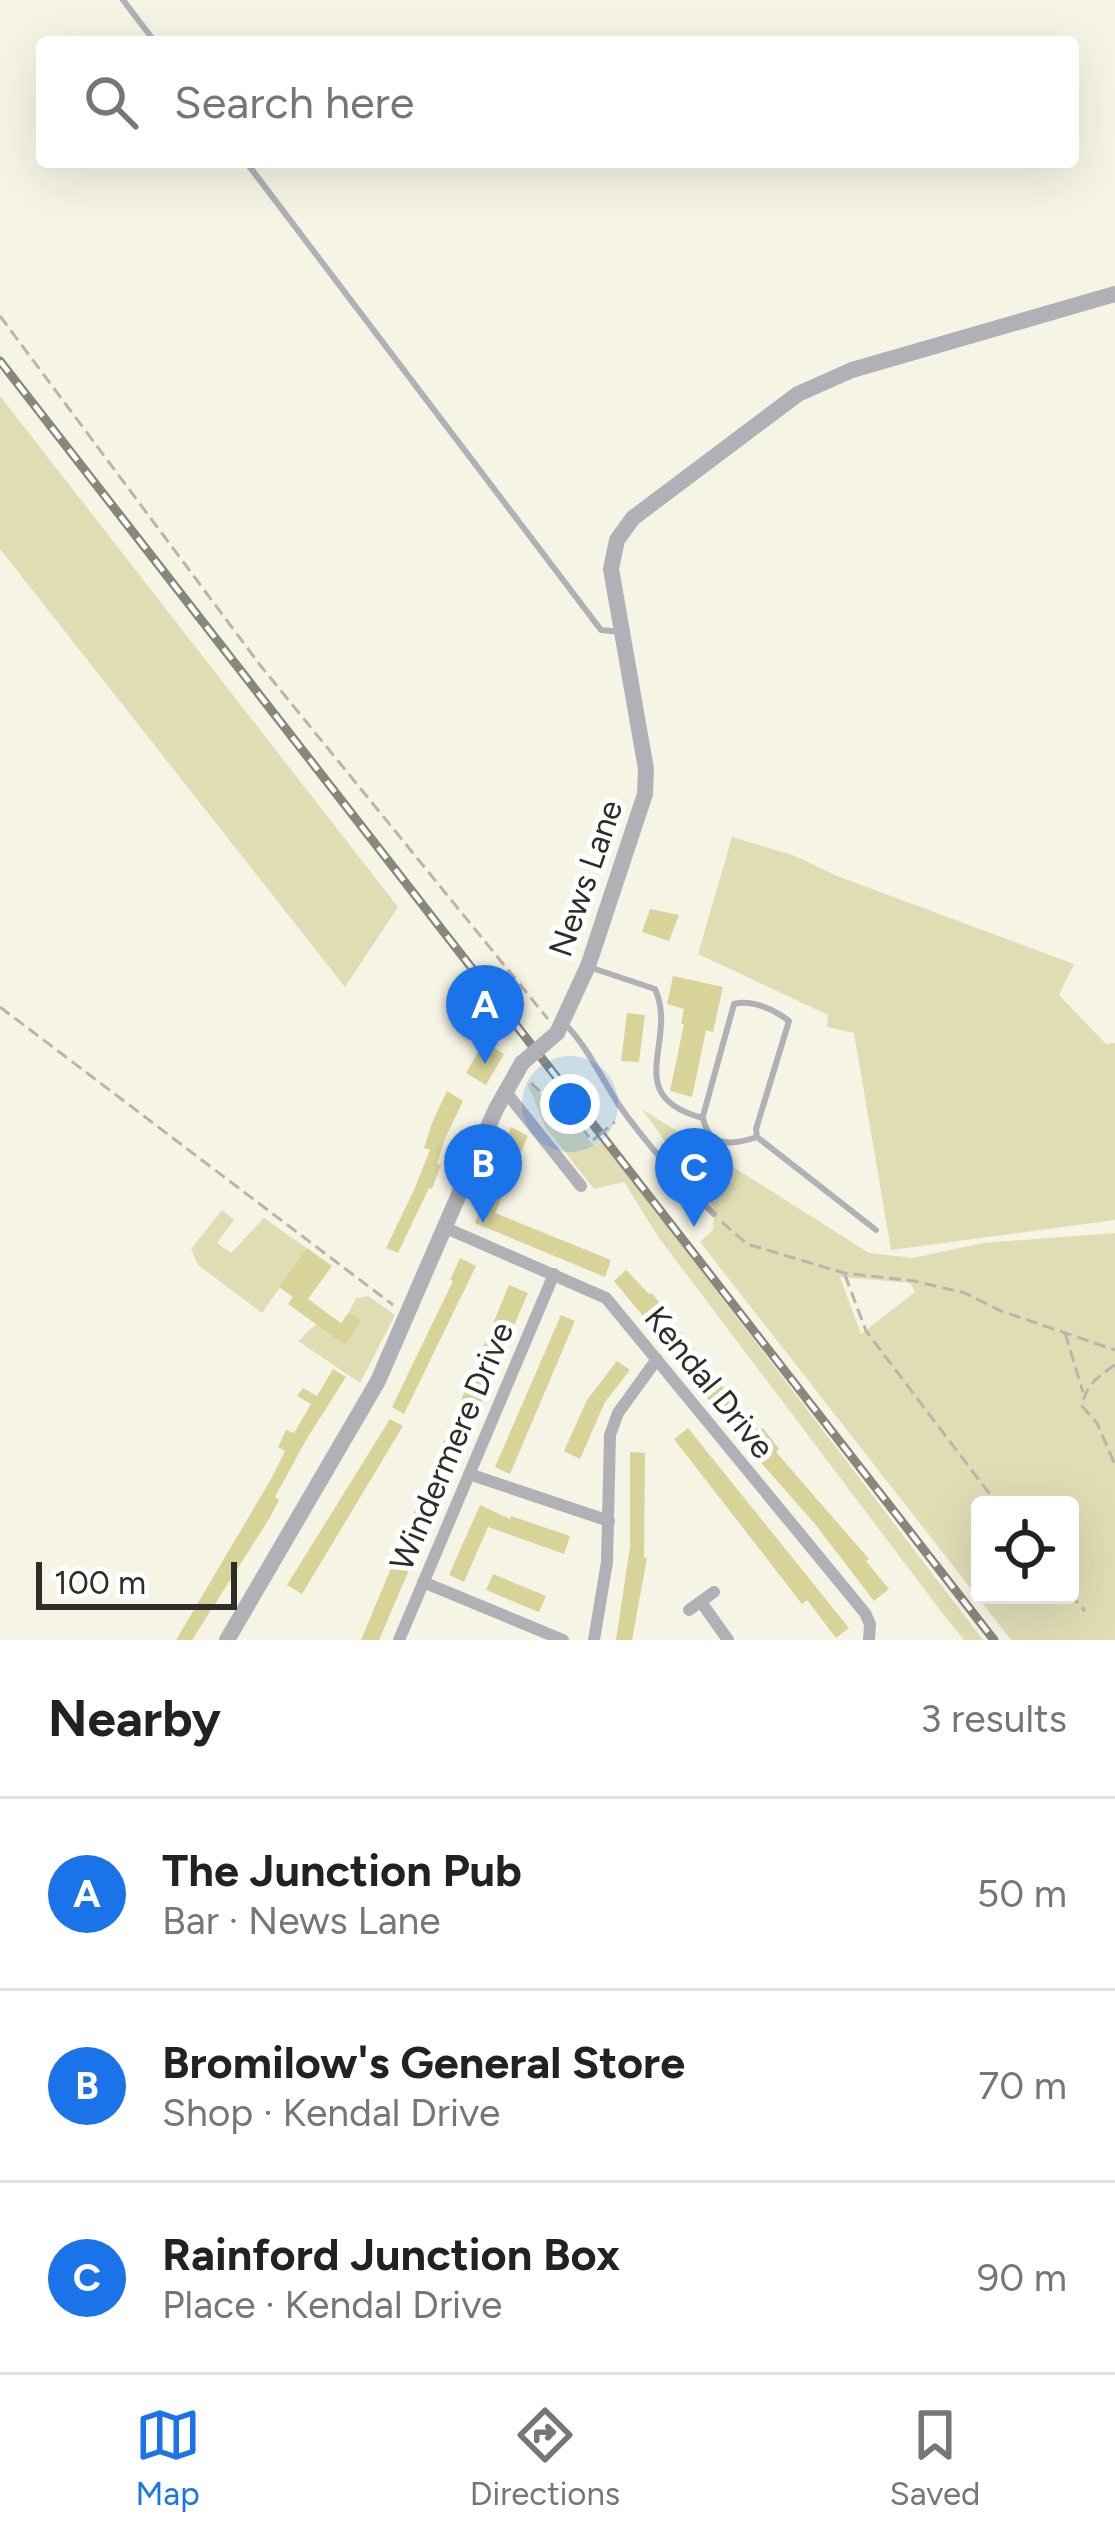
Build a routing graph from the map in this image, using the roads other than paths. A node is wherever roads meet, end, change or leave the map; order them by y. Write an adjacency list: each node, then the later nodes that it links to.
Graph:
1 (123, 0): 2 (lane)
2 (150, 36)
3 (251, 168): 5 (lane)
4 (1115, 294): 5 (street, News Lane)
5 (622, 632): 6 (street, News Lane)
6 (588, 967): 7 (street, News Lane); 9 (lane)
7 (560, 1028): 8 (street, News Lane, bridge); 12 (lane)
8 (506, 1090): 11 (street); 13 (street, News Lane)
9 (703, 1118): 10 (lane); 10 (lane)
10 (758, 1137): 14 (lane)
11 (581, 1186)
12 (714, 1214)
13 (446, 1228): 15 (street, Kendal Drive); 21 (street, News Lane)
14 (876, 1230)
15 (554, 1274): 16 (street, Kendal Drive); 17 (street, Windermere Drive)
16 (657, 1359): 18 (street); 26 (street, Kendal Drive)
17 (469, 1474): 18 (street); 19 (street, Windermere Drive)
18 (609, 1521): 24 (street)
19 (423, 1582): 22 (street, Windermere Drive); 23 (street)
20 (714, 1592): 25 (street)
21 (227, 1640)
22 (399, 1640)
23 (563, 1640)
24 (594, 1640)
25 (728, 1640)
26 (869, 1640)

